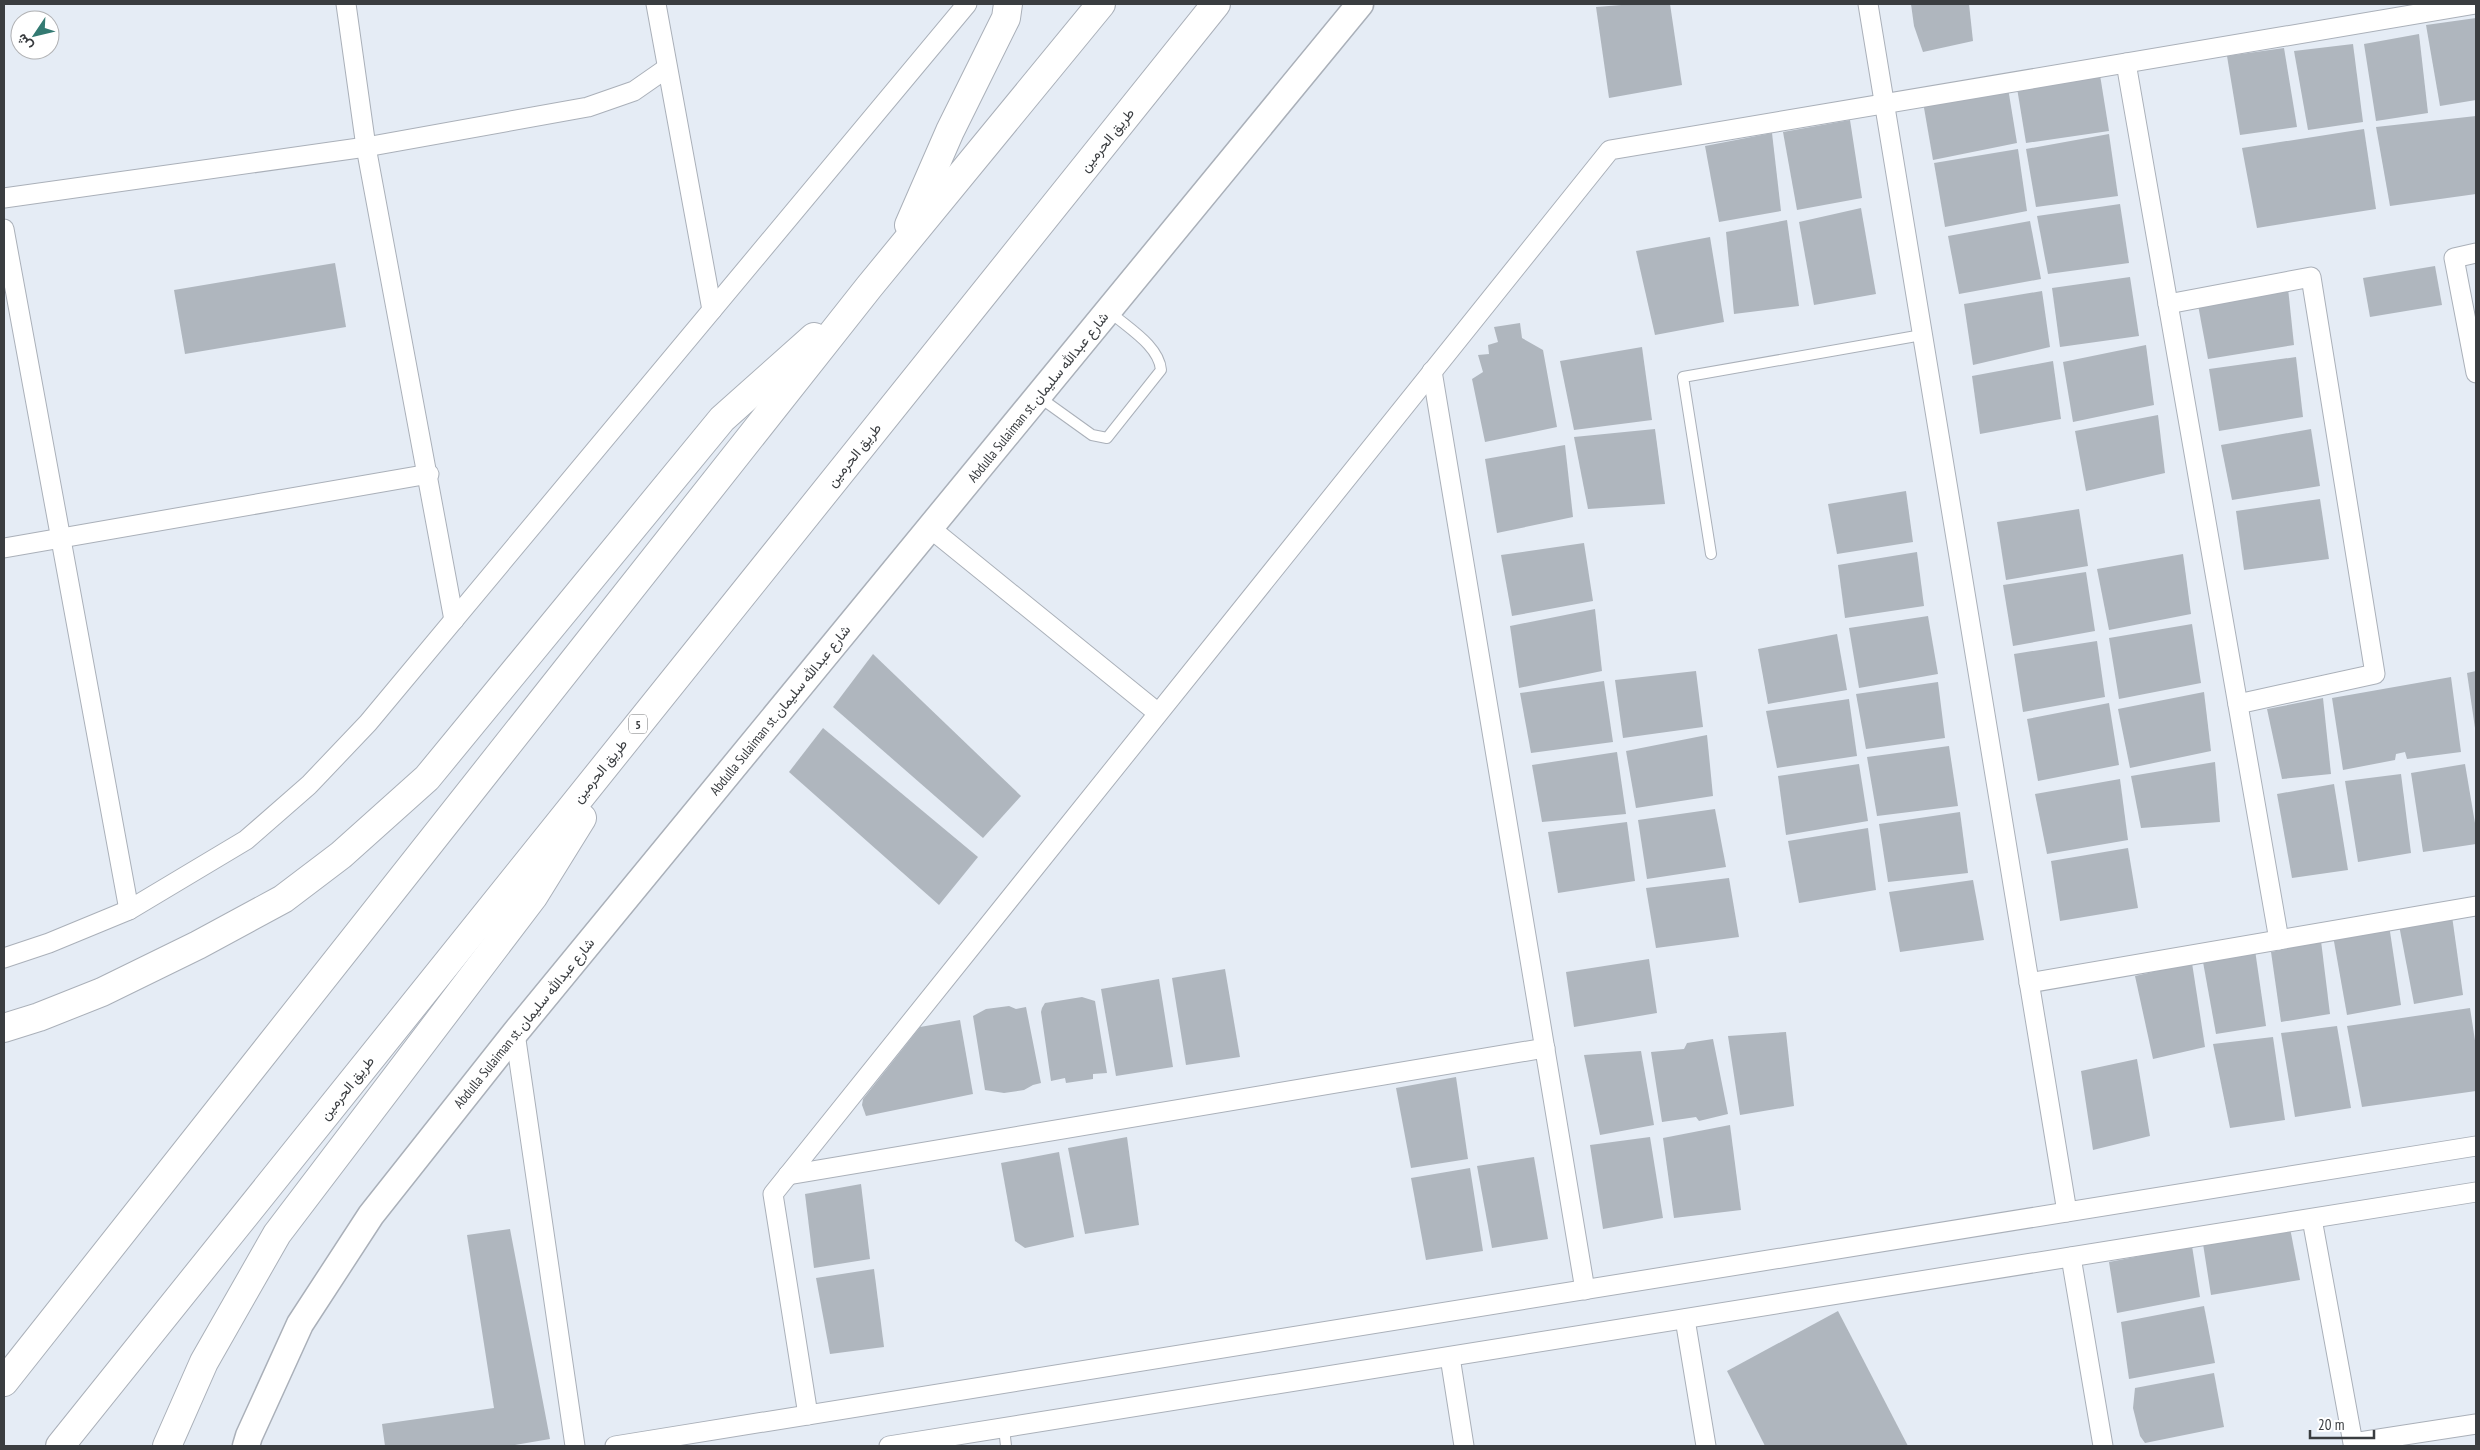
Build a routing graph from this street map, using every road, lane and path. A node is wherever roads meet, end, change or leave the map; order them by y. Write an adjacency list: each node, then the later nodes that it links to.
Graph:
1 (346, 4): 13 (street)
2 (656, 4): 11 (street)
3 (967, 4): 20 (street)
4 (1008, 4): 17 (highway)
5 (1101, 4): 17 (highway)
6 (1216, 4): 34 (highway, طريق الحرمين / 5)
7 (1360, 4): 21 (main road, Abdulla Sulaiman st. شارع عبدالله سليمان)
8 (1868, 4): 12 (street)
9 (2476, 4): 10 (street)
10 (2126, 63): 12 (street); 19 (street)
11 (667, 68): 13 (street); 20 (street)
12 (1884, 103): 22 (street); 23 (street)
13 (366, 147): 14 (street); 26 (street)
14 (4, 198)
15 (4, 229): 28 (street)
16 (2476, 253): 24 (street)
17 (896, 256): 18 (highway)
18 (869, 287): 40 (highway); 52 (highway)
19 (2168, 304): 32 (street); 32 (street)
20 (712, 310): 31 (street)
21 (1108, 311): 25 (main road, Abdulla Sulaiman st. شارع عبدالله سليمان); 25 (lane)
22 (1922, 335): 30 (lane); 39 (street)
23 (1432, 371): 33 (street); 42 (street)
24 (2476, 373)
25 (1038, 397): 27 (main road, Abdulla Sulaiman st. شارع عبدالله سليمان)
26 (429, 474): 28 (street); 31 (street)
27 (930, 528): 33 (street); 41 (main road, Abdulla Sulaiman st. شارع عبدالله سليمان)
28 (60, 538): 29 (street); 36 (street)
29 (4, 548)
30 (1711, 554)
31 (454, 620): 36 (street)
32 (2238, 704): 37 (street)
33 (1158, 713): 44 (street)
34 (638, 723): 57 (highway, طريق الحرمين / 5); 58 (highway)
35 (2476, 906): 37 (street)
36 (129, 910): 38 (street)
37 (2279, 940): 39 (street)
38 (4, 958)
39 (2029, 983): 46 (street)
40 (4, 1028)
41 (515, 1033): 59 (main road, Abdulla Sulaiman st. شارع عبدالله سليمان); 60 (street)
42 (1544, 1048): 44 (street); 49 (street)
43 (2476, 1146): 46 (street)
44 (788, 1175): 53 (street)
45 (2476, 1192): 47 (street)
46 (2067, 1212): 49 (street)
47 (2312, 1219): 48 (street); 54 (street)
48 (2070, 1257): 50 (street); 65 (street)
49 (1585, 1290): 53 (street)
50 (1685, 1319): 51 (street); 64 (street)
51 (1450, 1357): 55 (street); 63 (street)
52 (4, 1382)
53 (808, 1415): 61 (street)
54 (2476, 1424)
55 (1005, 1437): 56 (street)
56 (913, 1444): 62 (street)
57 (60, 1446)
58 (167, 1446)
59 (246, 1446)
60 (575, 1446)
61 (615, 1446)
62 (889, 1446)
63 (1464, 1446)
64 (1706, 1446)
65 (2103, 1446)

